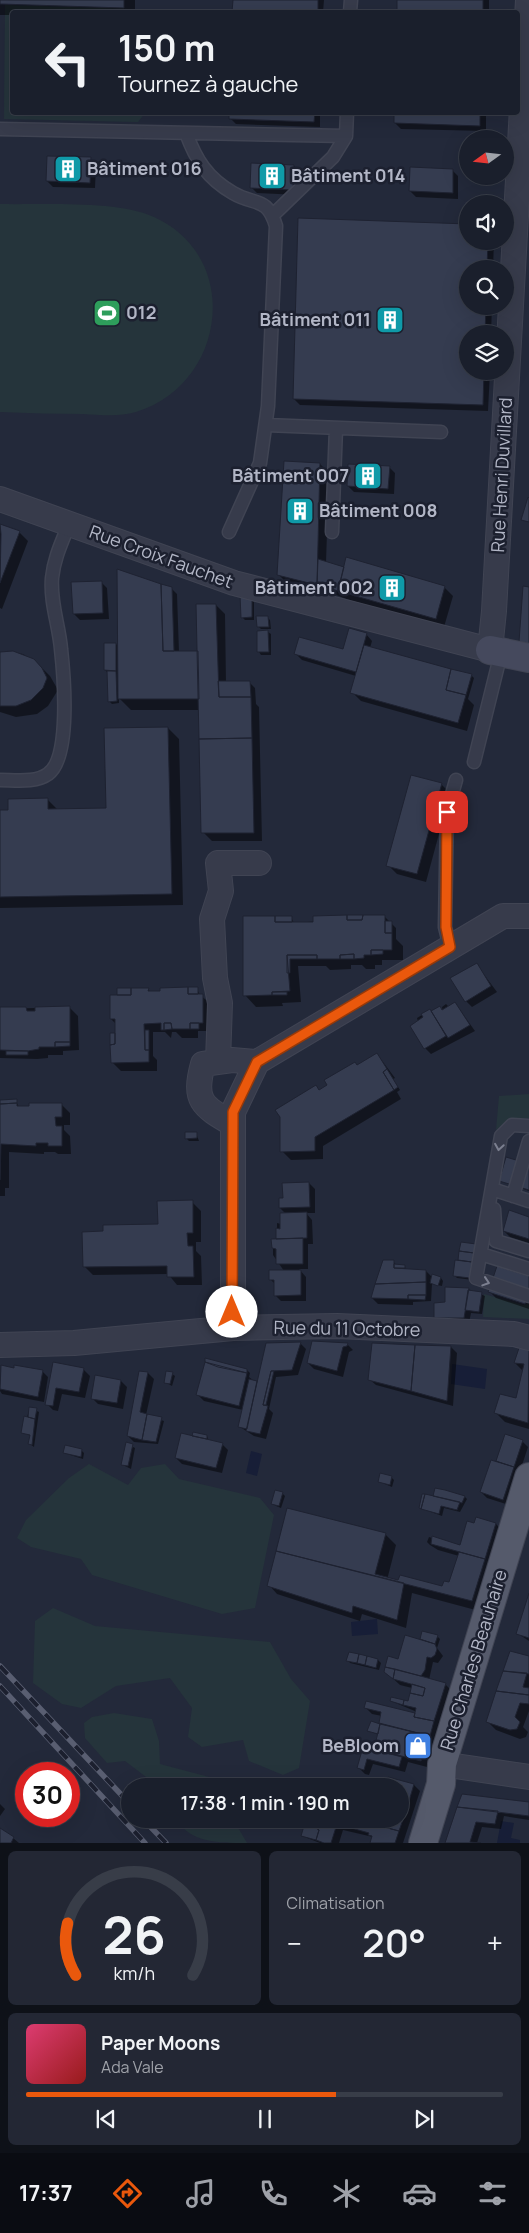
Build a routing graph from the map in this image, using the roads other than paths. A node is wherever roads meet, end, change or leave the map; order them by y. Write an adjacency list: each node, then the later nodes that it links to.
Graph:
1 (528, 0): 14 (street, Rue Henri Duvillard)
2 (347, 115): 5 (lane)
3 (0, 129): 4 (lane)
4 (186, 133): 5 (lane); 6 (lane)
5 (346, 136): 6 (lane)
6 (273, 215): 7 (lane)
7 (266, 425): 8 (lane); 12 (lane)
8 (336, 428): 9 (lane); 13 (lane)
9 (441, 432)
10 (0, 499): 11 (street, Rue Croix Fauchet)
11 (69, 524): 14 (street, Rue Croix Fauchet); 17 (lane)
12 (229, 532)
13 (332, 532)
14 (495, 651): 15 (street, Rue Croix Fauchet); 16 (lane)
15 (529, 658)
16 (474, 762)
17 (0, 780)
18 (456, 780): 21 (lane)
19 (259, 863): 22 (street)
20 (529, 916): 21 (street)
21 (450, 947): 23 (street)
22 (218, 1062): 23 (street); 24 (street)
23 (257, 1062): 24 (street)
24 (233, 1124): 34 (street)
25 (529, 1126): 27 (lane, one-way to 27)
26 (529, 1141): 28 (lane)
27 (492, 1189): 28 (lane); 30 (lane); 31 (lane)
28 (513, 1196): 29 (lane)
29 (529, 1201)
30 (529, 1251)
31 (481, 1254): 32 (lane); 33 (lane, one-way to 33)
32 (529, 1269)
33 (529, 1296)
34 (233, 1328): 35 (street, Rue du 11 Octobre); 36 (street, Rue du 11 Octobre)
35 (524, 1334)
36 (0, 1345)
37 (529, 1477): 39 (main road, Rue Charles Beauhaire)
38 (529, 1534): 39 (main road)
39 (444, 1771): 40 (street); 41 (main road, Rue Charles Beauhaire)
40 (529, 1777)
41 (423, 1843)

